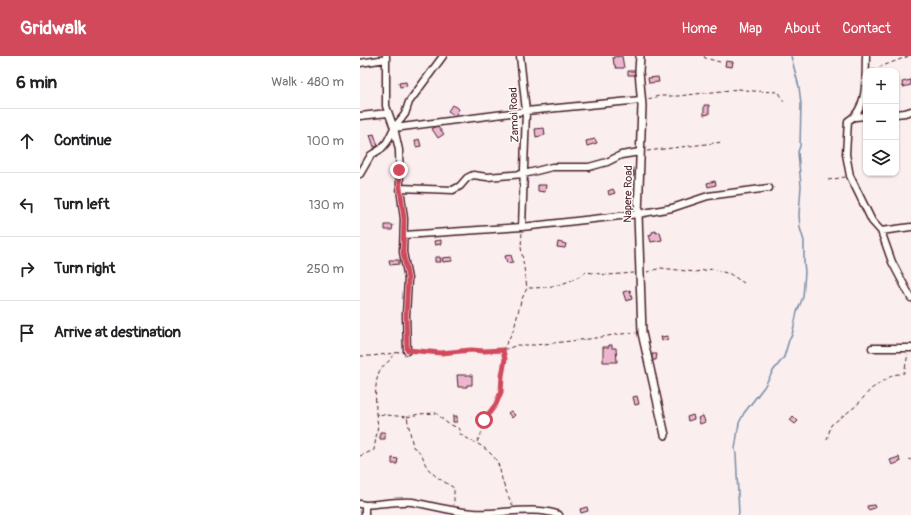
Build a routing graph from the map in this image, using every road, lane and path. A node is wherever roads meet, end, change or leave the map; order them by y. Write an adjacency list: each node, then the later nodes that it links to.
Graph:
1 (443, 56): 20 (street)
2 (520, 56): 13 (street, Zamoi Road)
3 (640, 56): 11 (street, Napere Road)
4 (704, 56): 8 (path)
5 (866, 56): 19 (street)
6 (909, 56): 10 (path)
7 (386, 58): 9 (street); 15 (street)
8 (720, 62)
9 (360, 63)
10 (877, 68)
11 (641, 100): 12 (path); 13 (street); 22 (street, Napere Road)
12 (784, 102)
13 (526, 111): 20 (street); 24 (street, Zamoi Road)
14 (911, 111): 16 (street)
15 (388, 113): 17 (street); 20 (street)
16 (899, 114)
17 (360, 116)
18 (863, 116): 19 (street)
19 (855, 117): 25 (street)
20 (394, 128): 23 (street); 27 (street)
21 (724, 142): 22 (path)
22 (640, 152): 24 (street); 29 (street, Napere Road)
23 (360, 174)
24 (524, 174): 27 (street); 30 (street, Zamoi Road)
25 (850, 176): 26 (path); 32 (street)
26 (828, 180)
27 (400, 188): 33 (street)
28 (769, 188): 29 (street)
29 (638, 214): 30 (street); 35 (street, Napere Road)
30 (522, 227): 33 (street); 39 (path)
31 (911, 227): 32 (street)
32 (881, 231): 34 (street)
33 (404, 235): 38 (street)
34 (911, 298)
35 (642, 333): 39 (path); 44 (street, Napere Road)
36 (872, 348): 37 (street)
37 (910, 348): 45 (path)
38 (407, 350): 39 (path); 40 (path)
39 (503, 350): 46 (path)
40 (393, 354): 41 (path); 42 (path)
41 (360, 356)
42 (376, 414): 43 (path); 47 (path)
43 (407, 417): 46 (path); 50 (path)
44 (665, 435)
45 (827, 440)
46 (477, 442): 49 (path)
47 (360, 456)
48 (363, 505): 50 (street); 51 (street)
49 (516, 507)
50 (453, 513): 52 (street)
51 (365, 515)
52 (559, 515)

